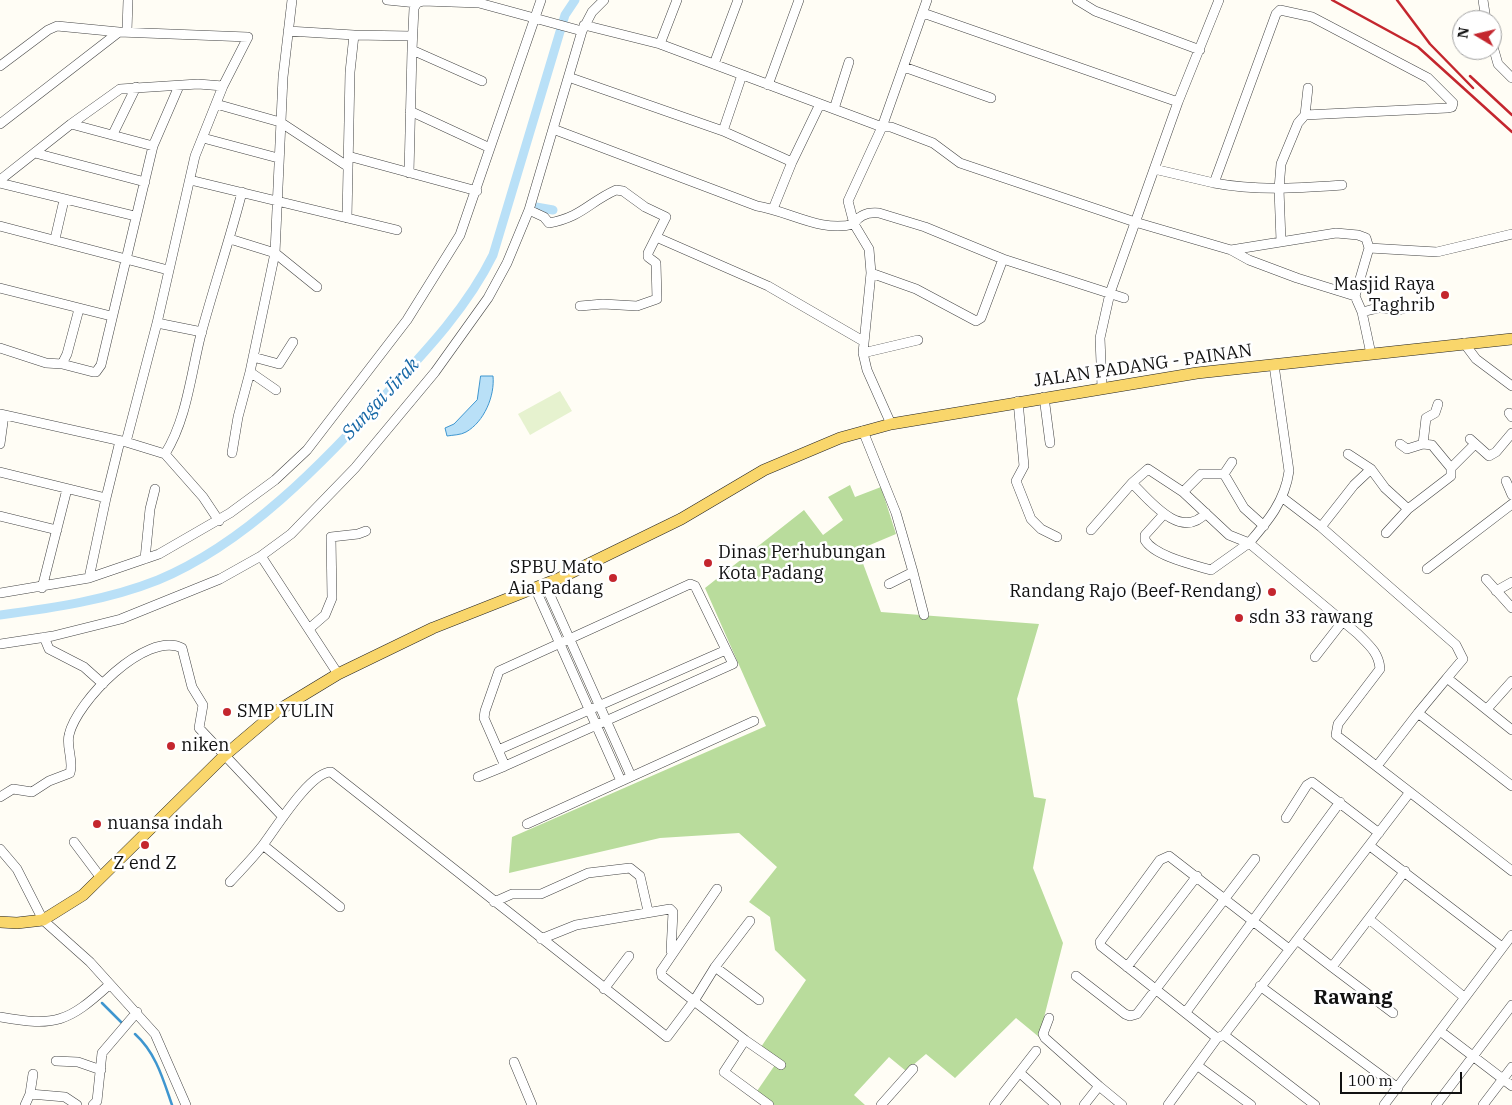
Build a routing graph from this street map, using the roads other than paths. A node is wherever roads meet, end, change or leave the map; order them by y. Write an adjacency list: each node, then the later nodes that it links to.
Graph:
1 (128, 0): 16 (street)
2 (292, 0): 17 (street)
3 (387, 0): 12 (street)
4 (541, 0): 14 (street)
5 (604, 0): 15 (street)
6 (677, 0): 20 (street)
7 (738, 0): 25 (street)
8 (799, 0): 32 (street)
9 (927, 0): 13 (street)
10 (1077, 0): 22 (street)
11 (1219, 0): 22 (street)
12 (417, 3): 14 (street); 19 (street)
13 (923, 13): 27 (street); 38 (street)
14 (537, 19): 15 (street); 53 (street)
15 (581, 29): 20 (street); 48 (street)
16 (123, 31): 26 (street); 34 (street); 45 (street)
17 (288, 32): 18 (street); 44 (street)
18 (354, 35): 19 (street); 55 (street)
19 (411, 36): 21 (street)
20 (660, 44): 25 (street)
21 (412, 50): 31 (street); 42 (street)
22 (1200, 50): 38 (street)
23 (1497, 60): 29 (street)
24 (850, 62): 41 (street)
25 (714, 64): 28 (street)
26 (0, 66)
27 (904, 66): 37 (street); 47 (street)
28 (742, 75): 32 (street); 49 (street)
29 (1512, 78)
30 (574, 79): 49 (street)
31 (482, 81)
32 (768, 85): 40 (street)
33 (179, 86): 34 (street); 35 (street); 52 (street)
34 (223, 86): 39 (street)
35 (136, 87): 46 (street); 50 (street)
36 (1308, 88): 43 (street)
37 (991, 98)
38 (1178, 102): 59 (street)
39 (216, 104): 44 (street); 51 (street)
40 (820, 104): 41 (street); 57 (street)
41 (834, 109): 47 (street)
42 (410, 111): 53 (street); 60 (street)
43 (1304, 115): 64 (street); 66 (street)
44 (280, 122): 56 (street); 58 (street)
45 (0, 124)
46 (70, 124): 50 (street); 54 (street)
47 (882, 127): 75 (street); 76 (street)
48 (553, 129): 71 (street); 72 (street)
49 (722, 131): 57 (street)
50 (113, 134): 52 (street)
51 (203, 138): 56 (street); 61 (street)
52 (153, 146): 63 (street)
53 (490, 148): 67 (street)
54 (35, 153): 62 (street); 63 (street)
55 (348, 156): 58 (street); 60 (street)
56 (278, 158): 70 (street)
57 (792, 162): 72 (street)
58 (347, 166): 74 (street)
59 (1154, 168): 64 (street); 75 (street)
60 (409, 173): 67 (street)
61 (190, 180): 68 (street); 89 (street)
62 (0, 182): 69 (street)
63 (145, 182): 73 (street)
64 (1214, 182): 66 (street)
65 (1342, 185): 66 (street)
66 (1279, 189): 83 (street)
67 (476, 191): 151 (street)
68 (242, 192): 70 (street); 82 (street)
69 (64, 200): 73 (street); 81 (street)
70 (278, 202): 74 (street); 86 (street)
71 (529, 209): 80 (street); 160 (street)
72 (773, 209): 76 (street)
73 (135, 216): 87 (street)
74 (347, 218): 78 (street)
75 (1135, 222): 85 (street); 93 (street)
76 (854, 224): 88 (street); 90 (street)
77 (0, 226): 81 (street)
78 (397, 230)
79 (1512, 234): 84 (street)
80 (656, 237): 96 (street); 105 (street)
81 (55, 239): 87 (street)
82 (230, 239): 86 (street); 102 (street)
83 (1281, 241): 84 (street); 85 (street)
84 (1369, 248): 94 (street)
85 (1232, 250): 94 (street)
86 (275, 253): 91 (street); 111 (street)
87 (124, 257): 89 (street); 100 (street)
88 (1003, 259): 90 (street); 93 (street)
89 (168, 270): 101 (street)
90 (870, 273): 105 (street)
91 (317, 287)
92 (0, 288): 98 (street)
93 (1110, 293): 95 (street); 116 (street)
94 (1355, 296): 99 (street)
95 (1124, 298)
96 (580, 306)
97 (1409, 306): 99 (street)
98 (80, 309): 100 (street); 112 (street)
99 (1362, 312): 110 (street)
100 (111, 316): 112 (street)
101 (157, 323): 102 (street); 125 (street)
102 (202, 332): 131 (street)
103 (1512, 339): 107 (main road, JALAN PADANG - PAINAN)
104 (918, 340): 109 (street)
105 (863, 341): 109 (street)
106 (293, 342): 111 (street)
107 (1464, 343): 110 (main road, JALAN PADANG - PAINAN); 115 (street)
108 (0, 348): 112 (street)
109 (863, 352): 122 (street)
110 (1371, 354): 113 (main road, JALAN PADANG - PAINAN)
111 (254, 357): 114 (street)
112 (62, 364)
113 (1274, 365): 116 (main road, JALAN PADANG - PAINAN); 145 (street)
114 (250, 372): 117 (street); 130 (street)
115 (1512, 386)
116 (1102, 387): 118 (main road, JALAN PADANG - PAINAN)
117 (276, 390)
118 (1044, 397): 119 (main road, JALAN PADANG - PAINAN); 126 (street)
119 (1018, 401): 122 (main road, JALAN PADANG - PAINAN); 158 (street)
120 (1438, 404): 129 (street)
121 (2, 414): 125 (street); 127 (street)
122 (891, 424): 123 (main road, JALAN PADANG - PAINAN)
123 (863, 430): 163 (street); 168 (main road, JALAN PADANG - PAINAN)
124 (1512, 434): 134 (street)
125 (123, 442): 131 (street); 144 (street)
126 (1050, 443)
127 (0, 444)
128 (1400, 444): 129 (street)
129 (1423, 444): 134 (street)
130 (232, 453)
131 (165, 454): 151 (street)
132 (1348, 454): 135 (street)
133 (1232, 462): 137 (street)
134 (1451, 468): 147 (street)
135 (1371, 469): 147 (street); 153 (street)
136 (0, 472): 140 (street)
137 (1224, 474): 142 (street); 152 (street)
138 (1506, 482): 143 (street)
139 (1132, 483): 142 (street); 149 (street); 155 (street)
140 (66, 489): 144 (street); 154 (street)
141 (155, 489): 161 (street)
142 (1184, 492): 148 (street)
143 (1512, 495)
144 (106, 498): 164 (street)
145 (1283, 498): 152 (street); 153 (street)
146 (1512, 504): 162 (street)
147 (1408, 509): 157 (street)
148 (1206, 513): 149 (street); 159 (street)
149 (1164, 514): 159 (street)
150 (0, 516): 154 (street)
151 (219, 521): 161 (street)
152 (1264, 526): 159 (street)
153 (1321, 527): 183 (street)
154 (57, 530): 169 (street)
155 (1091, 530)
156 (366, 531): 175 (street)
157 (1386, 533)
158 (1057, 537)
159 (1249, 543): 174 (street)
160 (261, 556): 175 (street); 176 (street)
161 (145, 559): 164 (street)
162 (1427, 569)
163 (913, 572): 167 (street); 173 (street)
164 (89, 578): 169 (street)
165 (1486, 578): 170 (street)
166 (1512, 582): 170 (street)
167 (890, 584)
168 (540, 586): 177 (street); 179 (street); 182 (main road, JALAN PADANG - PAINAN)
169 (42, 588): 171 (street)
170 (1496, 591): 172 (street)
171 (0, 593)
172 (1512, 608)
173 (924, 615)
174 (1343, 621): 181 (street); 197 (street)
175 (310, 628): 182 (street)
176 (44, 637): 178 (street); 185 (street)
177 (569, 639): 179 (street); 180 (street); 186 (street)
178 (0, 644)
179 (559, 644): 188 (street); 194 (street)
180 (726, 650): 186 (street); 190 (street)
181 (1315, 657)
182 (338, 674): 195 (main road, JALAN PADANG - PAINAN)
183 (1447, 678): 187 (street); 189 (street)
184 (1512, 681): 187 (street)
185 (103, 684): 195 (street); 203 (street)
186 (599, 705): 188 (street); 190 (street)
187 (1487, 709): 193 (street)
188 (589, 710): 192 (street); 194 (street)
189 (1418, 713): 197 (street); 201 (street)
190 (606, 720): 192 (street); 198 (street)
191 (754, 721): 198 (street)
192 (596, 725): 196 (street); 200 (street)
193 (1512, 730)
194 (498, 750): 196 (street)
195 (224, 756): 205 (street); 217 (main road, JALAN PADANG - PAINAN)
196 (505, 766): 199 (street)
197 (1378, 766): 202 (street)
198 (631, 776): 200 (street)
199 (478, 778)
200 (621, 782): 207 (street)
201 (1512, 786)
202 (1410, 792): 208 (street); 215 (street)
203 (0, 797)
204 (1340, 802): 206 (street); 208 (street); 227 (street)
205 (283, 817): 210 (street); 221 (street)
206 (1286, 818)
207 (527, 824)
208 (1379, 833): 211 (street)
209 (74, 842): 217 (street)
210 (263, 845): 218 (street); 222 (street)
211 (1370, 846): 214 (street); 231 (street)
212 (0, 848): 225 (street)
213 (1255, 859): 220 (street)
214 (1405, 871): 224 (street); 232 (street)
215 (1512, 871)
216 (1197, 876): 220 (street); 237 (street); 237 (street)
217 (101, 878): 225 (main road, JALAN PADANG - PAINAN)
218 (230, 882)
219 (717, 889): 234 (street)
220 (1226, 899): 227 (street); 243 (street)
221 (494, 902): 223 (street); 230 (street)
222 (340, 907)
223 (648, 911): 230 (street); 234 (street)
224 (1369, 918): 238 (street); 244 (street)
225 (44, 920): 228 (main road); 240 (street)
226 (750, 921): 236 (street)
227 (1254, 921): 233 (street); 248 (street)
228 (0, 922)
229 (1512, 935): 232 (street)
230 (541, 939): 242 (street)
231 (1297, 940): 233 (street); 238 (street)
232 (1502, 947): 244 (street)
233 (1289, 949): 241 (street)
234 (671, 954): 246 (street)
235 (629, 956): 242 (street)
236 (715, 967): 245 (street); 246 (street)
237 (1128, 967): 243 (street)
238 (1332, 967): 249 (street)
239 (1076, 976): 243 (street)
240 (109, 985): 250 (street); 251 (street)
241 (1260, 986): 254 (street); 270 (street)
242 (604, 989): 246 (street)
243 (1156, 989): 248 (street)
244 (1464, 997): 253 (street)
245 (759, 1000)
246 (694, 1001): 255 (street)
247 (1512, 1005): 257 (street)
248 (1186, 1012): 254 (street)
249 (1393, 1013)
250 (135, 1014): 264 (street); 277 (street)
251 (0, 1017)
252 (1049, 1018): 268 (street)
253 (1440, 1031): 257 (street); 270 (street)
254 (1220, 1036): 261 (street); 285 (street)
255 (745, 1040): 260 (street); 279 (street)
256 (1036, 1052): 265 (street)
257 (1473, 1056): 267 (street); 287 (street)
258 (56, 1061): 264 (street)
259 (514, 1062): 278 (street)
260 (781, 1065)
261 (1198, 1066): 273 (street); 284 (street)
262 (1512, 1067): 267 (street)
263 (913, 1069): 280 (street)
264 (101, 1070): 276 (street)
265 (1020, 1073): 272 (street); 281 (street)
266 (33, 1074): 271 (street)
267 (1503, 1079): 269 (street); 288 (street)
268 (1099, 1086): 282 (street); 283 (street)
269 (1512, 1086)
270 (1398, 1088): 286 (street)
271 (30, 1094): 274 (street); 275 (street)
272 (1052, 1104)
273 (1246, 1104)
274 (26, 1105)
275 (77, 1105)
276 (94, 1105)
277 (186, 1105)
278 (532, 1105)
279 (769, 1105)
280 (881, 1105)
281 (994, 1105)
282 (1084, 1105)
283 (1122, 1105)
284 (1168, 1105)
285 (1315, 1105)
286 (1384, 1105)
287 (1436, 1105)
288 (1483, 1105)

